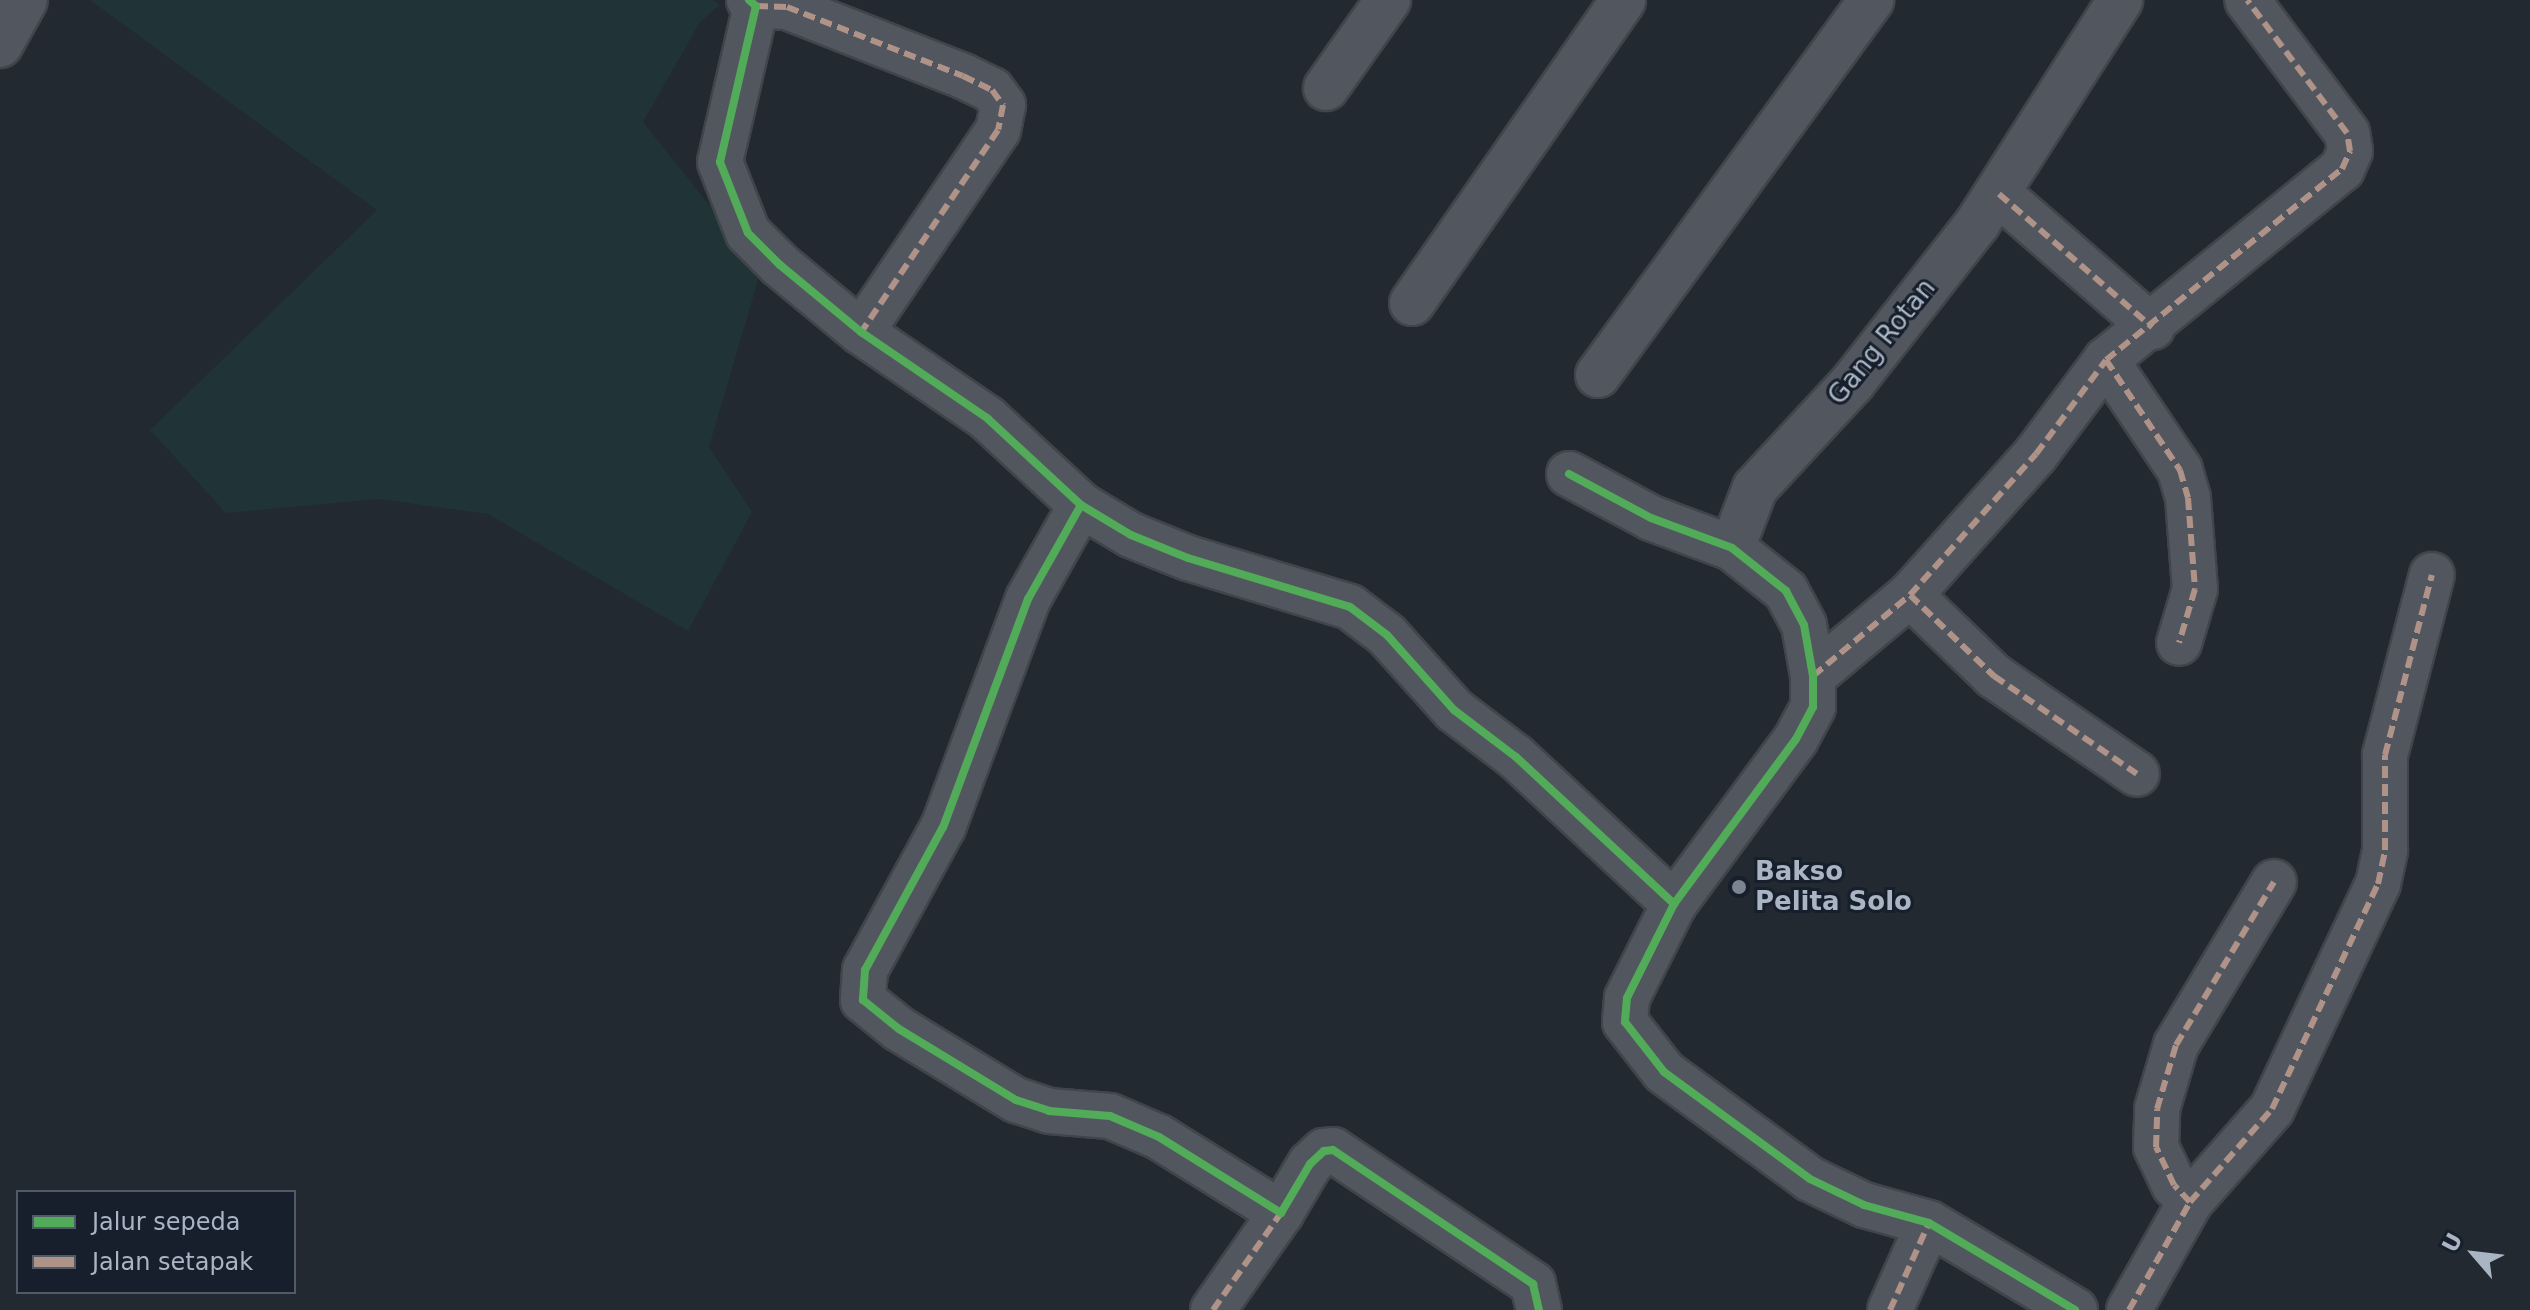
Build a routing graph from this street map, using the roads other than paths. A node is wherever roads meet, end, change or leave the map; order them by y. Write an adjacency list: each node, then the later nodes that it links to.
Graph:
1 (25, 0): 8 (street)
2 (1388, 0): 9 (street)
3 (1623, 0): 11 (street)
4 (1871, 0): 15 (street)
5 (2120, 0): 10 (street, Gang Rotan)
6 (2247, 0): 12 (street)
7 (753, 3): 13 (street); 13 (street)
8 (0, 45)
9 (1326, 88)
10 (1999, 194): 12 (street); 18 (street, Gang Rotan)
11 (1412, 303)
12 (2152, 327): 14 (street)
13 (861, 332): 17 (street)
14 (2106, 360): 20 (street); 21 (street)
15 (1598, 375)
16 (1569, 474): 18 (street)
17 (1081, 505): 25 (street); 27 (street)
18 (1732, 548): 22 (street)
19 (2432, 575): 26 (street)
20 (1910, 595): 22 (street); 23 (street)
21 (2179, 643)
22 (1813, 676): 25 (street)
23 (2137, 774)
24 (2274, 882): 26 (street)
25 (1674, 904): 28 (street)
26 (2190, 1202): 33 (street)
27 (1281, 1213): 29 (street); 30 (street)
28 (1929, 1223): 31 (street); 32 (street)
29 (1213, 1310)
30 (1539, 1310)
31 (1890, 1310)
32 (2075, 1310)
33 (2129, 1310)

